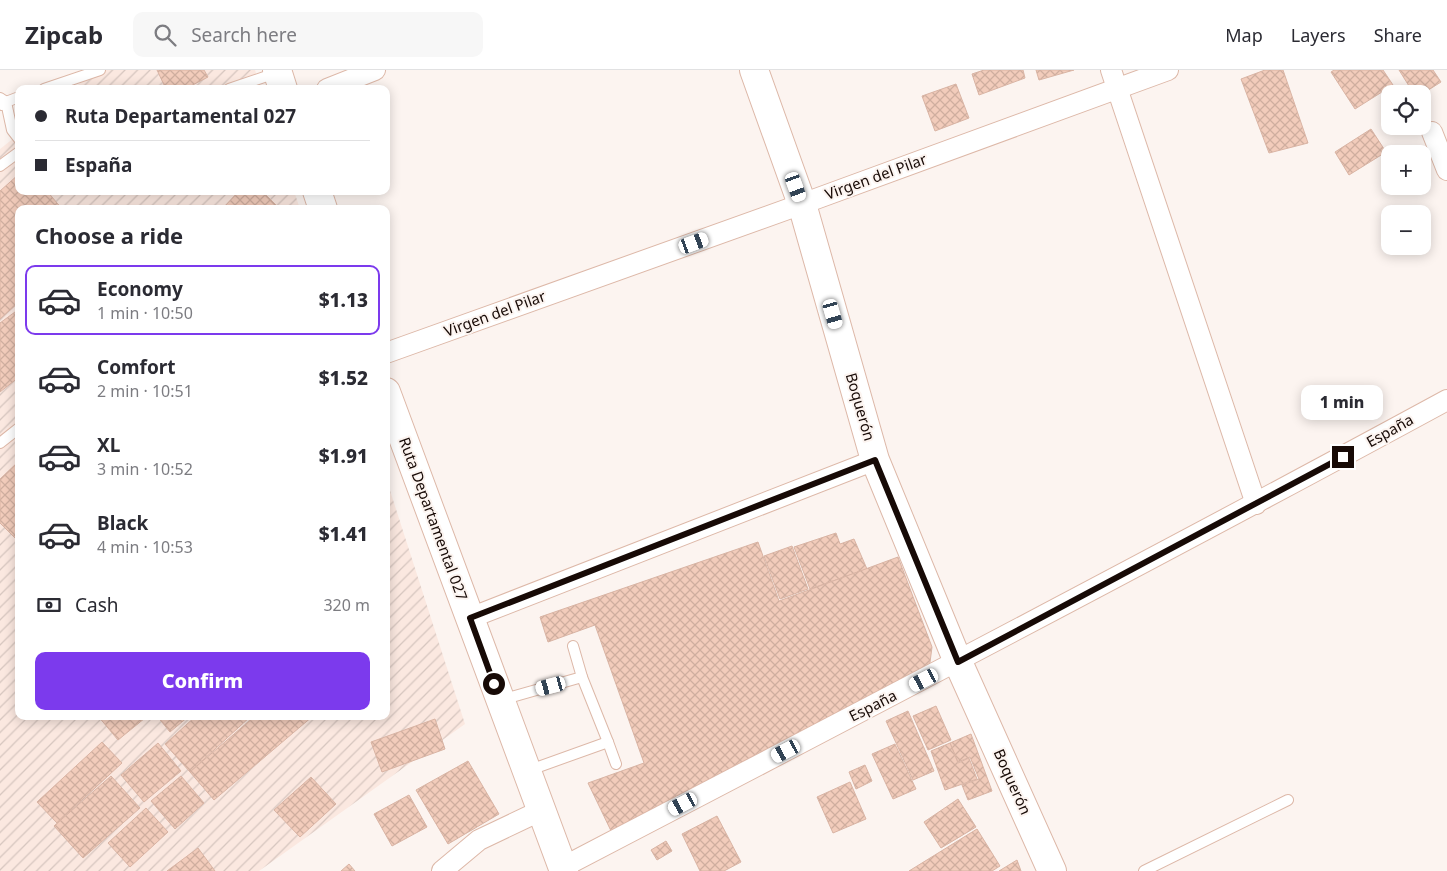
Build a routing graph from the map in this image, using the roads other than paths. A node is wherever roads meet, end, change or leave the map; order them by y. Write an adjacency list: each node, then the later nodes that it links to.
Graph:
1 (100, 70): 7 (lane)
2 (375, 70): 9 (street)
3 (754, 70): 17 (street, Boquerón)
4 (1168, 70): 6 (street, Virgen del Pilar)
5 (279, 77): 8 (lane)
6 (1114, 79): 17 (street, Virgen del Pilar); 24 (street)
7 (56, 85)
8 (246, 85)
9 (338, 85)
10 (15, 98): 11 (lane)
11 (2, 102): 13 (lane)
12 (1432, 132): 16 (street)
13 (15, 134)
14 (15, 155): 15 (lane)
15 (0, 166)
16 (1447, 170)
17 (802, 204): 18 (street, Virgen del Pilar); 23 (street, Boquerón)
18 (390, 352)
19 (1447, 400): 24 (street, España)
20 (390, 403): 25 (street, Ruta Departamental 027)
21 (15, 431): 22 (lane)
22 (0, 443)
23 (875, 460): 25 (street); 27 (street, Boquerón)
24 (1256, 504): 27 (street, España)
25 (470, 618): 29 (street, Ruta Departamental 027)
26 (573, 646): 28 (lane)
27 (958, 662): 35 (street, España); 37 (street, Boquerón)
28 (582, 677): 29 (lane); 30 (lane)
29 (500, 700): 32 (street, Ruta Departamental 027)
30 (608, 742): 31 (lane); 32 (lane)
31 (616, 764)
32 (526, 772): 34 (street, Ruta Departamental 027)
33 (1288, 800): 38 (lane)
34 (542, 810): 35 (street, Ruta Departamental 027); 36 (street)
35 (563, 869)
36 (442, 871)
37 (1052, 871)
38 (1144, 871)

